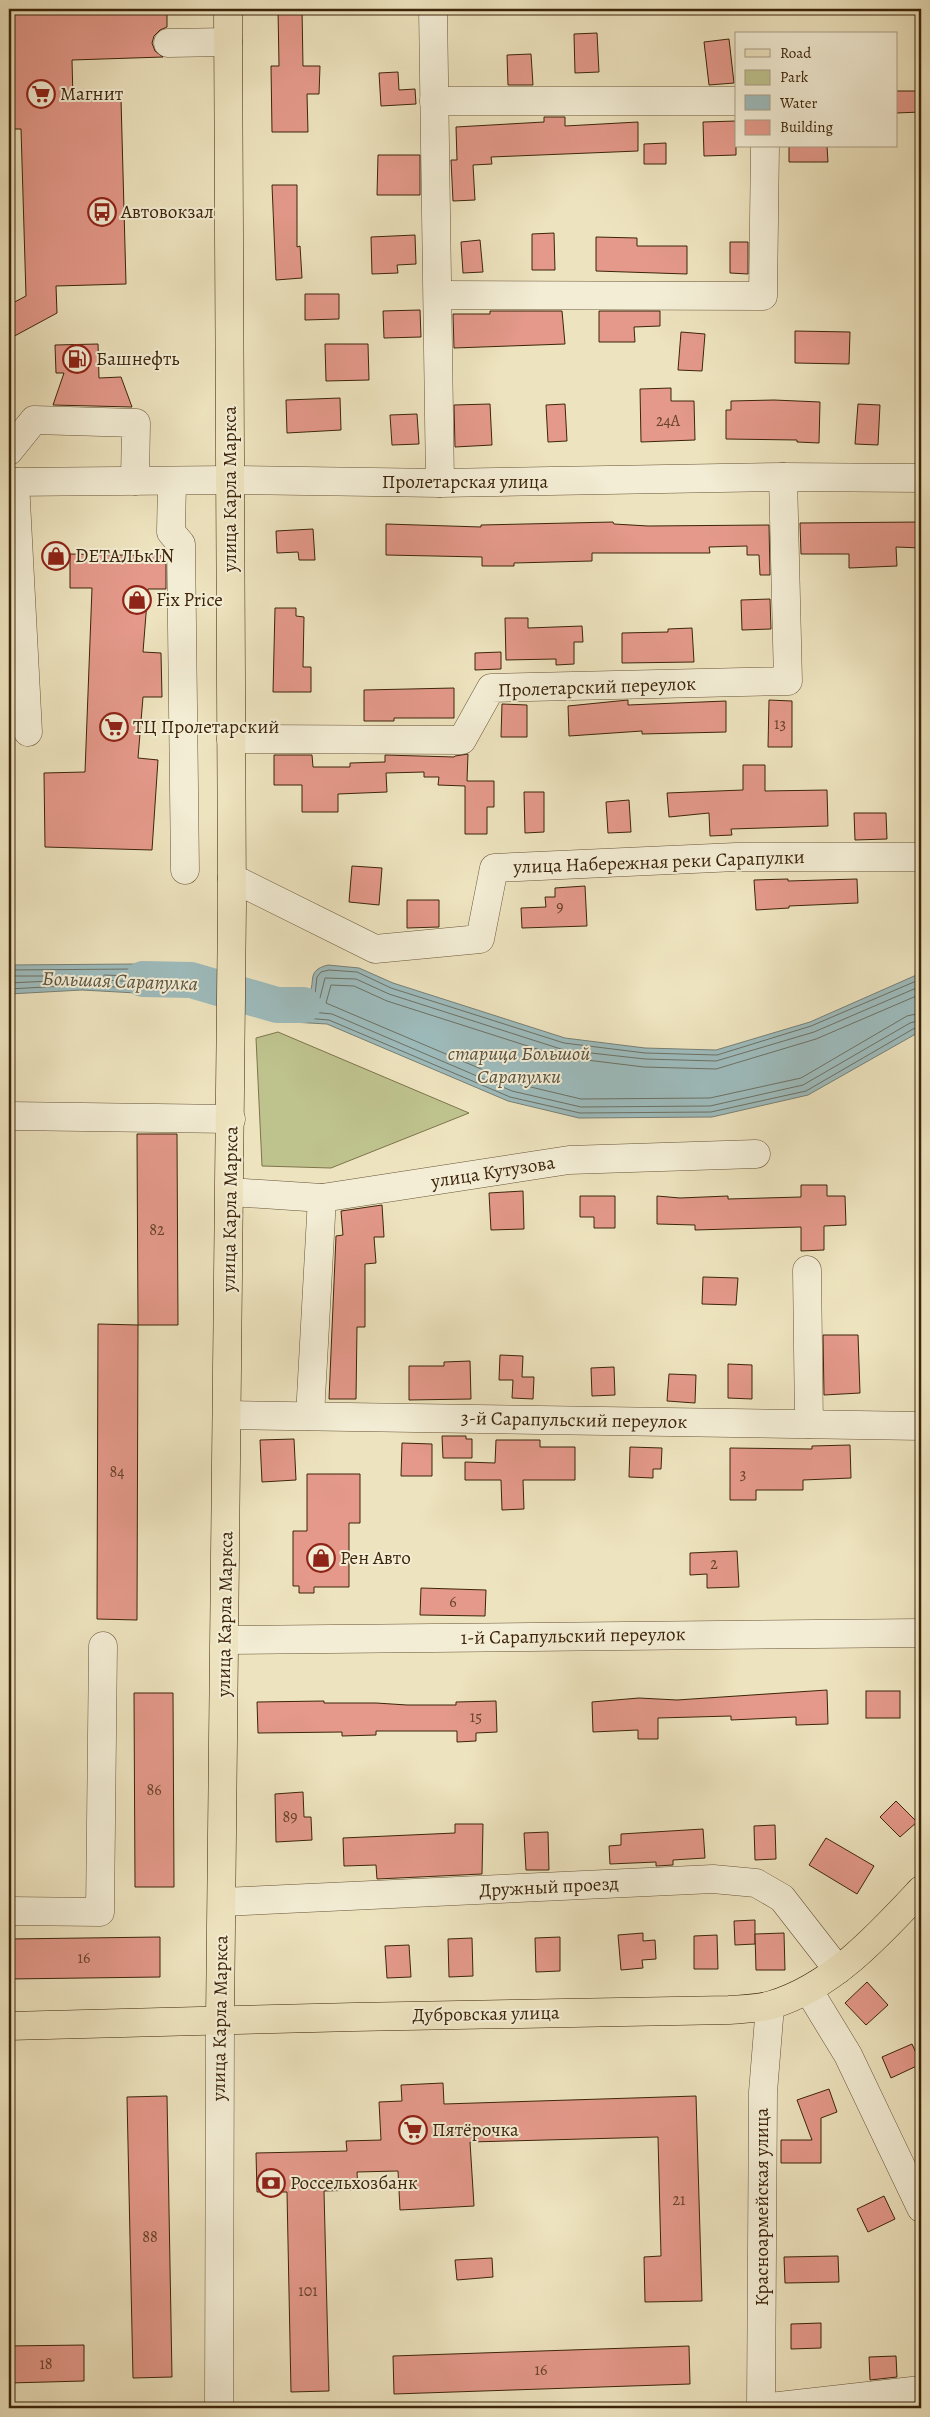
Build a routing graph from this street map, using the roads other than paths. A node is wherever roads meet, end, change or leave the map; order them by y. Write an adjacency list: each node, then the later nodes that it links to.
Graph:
1 (228, 9): 3 (main road, улица Карла Маркса)
2 (432, 9): 5 (street)
3 (228, 42): 4 (street); 12 (main road, улица Карла Маркса)
4 (168, 43)
5 (434, 101): 6 (street); 8 (street)
6 (735, 101)
7 (765, 148): 8 (street)
8 (439, 295): 16 (street)
9 (9, 452): 13 (street)
10 (783, 478): 11 (street, Пролетарская улица); 16 (street, Пролетарская улица); 18 (street, Пролетарский переулок)
11 (921, 478)
12 (230, 480): 14 (street, Пролетарская улица); 16 (street, Пролетарская улица); 18 (main road, улица Карла Маркса)
13 (136, 481): 14 (street, Пролетарская улица); 15 (street, Пролетарская улица)
14 (172, 481): 20 (street)
15 (12, 482): 17 (street)
16 (440, 483)
17 (28, 732)
18 (231, 739): 21 (main road, улица Карла Маркса)
19 (921, 857): 21 (street, улица Набережная реки Сарапулки)
20 (185, 870)
21 (232, 878): 23 (main road, улица Карла Маркса)
22 (9, 1116): 23 (street)
23 (231, 1119): 25 (main road, улица Карла Маркса)
24 (756, 1154): 26 (street, улица Кутузова)
25 (230, 1192): 26 (street, улица Кутузова); 28 (main road, улица Карла Маркса)
26 (322, 1198): 29 (street)
27 (807, 1270): 30 (street)
28 (227, 1415): 29 (street, 3-й Сарапульский переулок); 33 (main road, улица Карла Маркса)
29 (310, 1416): 30 (street, 3-й Сарапульский переулок)
30 (809, 1424): 31 (street, 3-й Сарапульский переулок)
31 (921, 1426)
32 (921, 1633): 33 (street, 1-й Сарапульский переулок)
33 (224, 1640): 36 (main road, улица Карла Маркса)
34 (103, 1646): 37 (street)
35 (921, 1890): 38 (main road, Дубровская улица)
36 (222, 1902): 38 (street, Дружный проезд); 41 (main road, улица Карла Маркса)
37 (9, 1911)
38 (838, 1970): 39 (main road, Дубровская улица)
39 (809, 1991): 40 (main road, Дубровская улица); 43 (street)
40 (770, 2006): 41 (main road, Дубровская улица); 46 (street, Красноармейская улица)
41 (220, 2020): 42 (main road, Дубровская улица); 45 (street, улица Карла Маркса)
42 (9, 2026)
43 (921, 2208)
44 (921, 2390): 46 (street)
45 (219, 2408)
46 (760, 2408)

